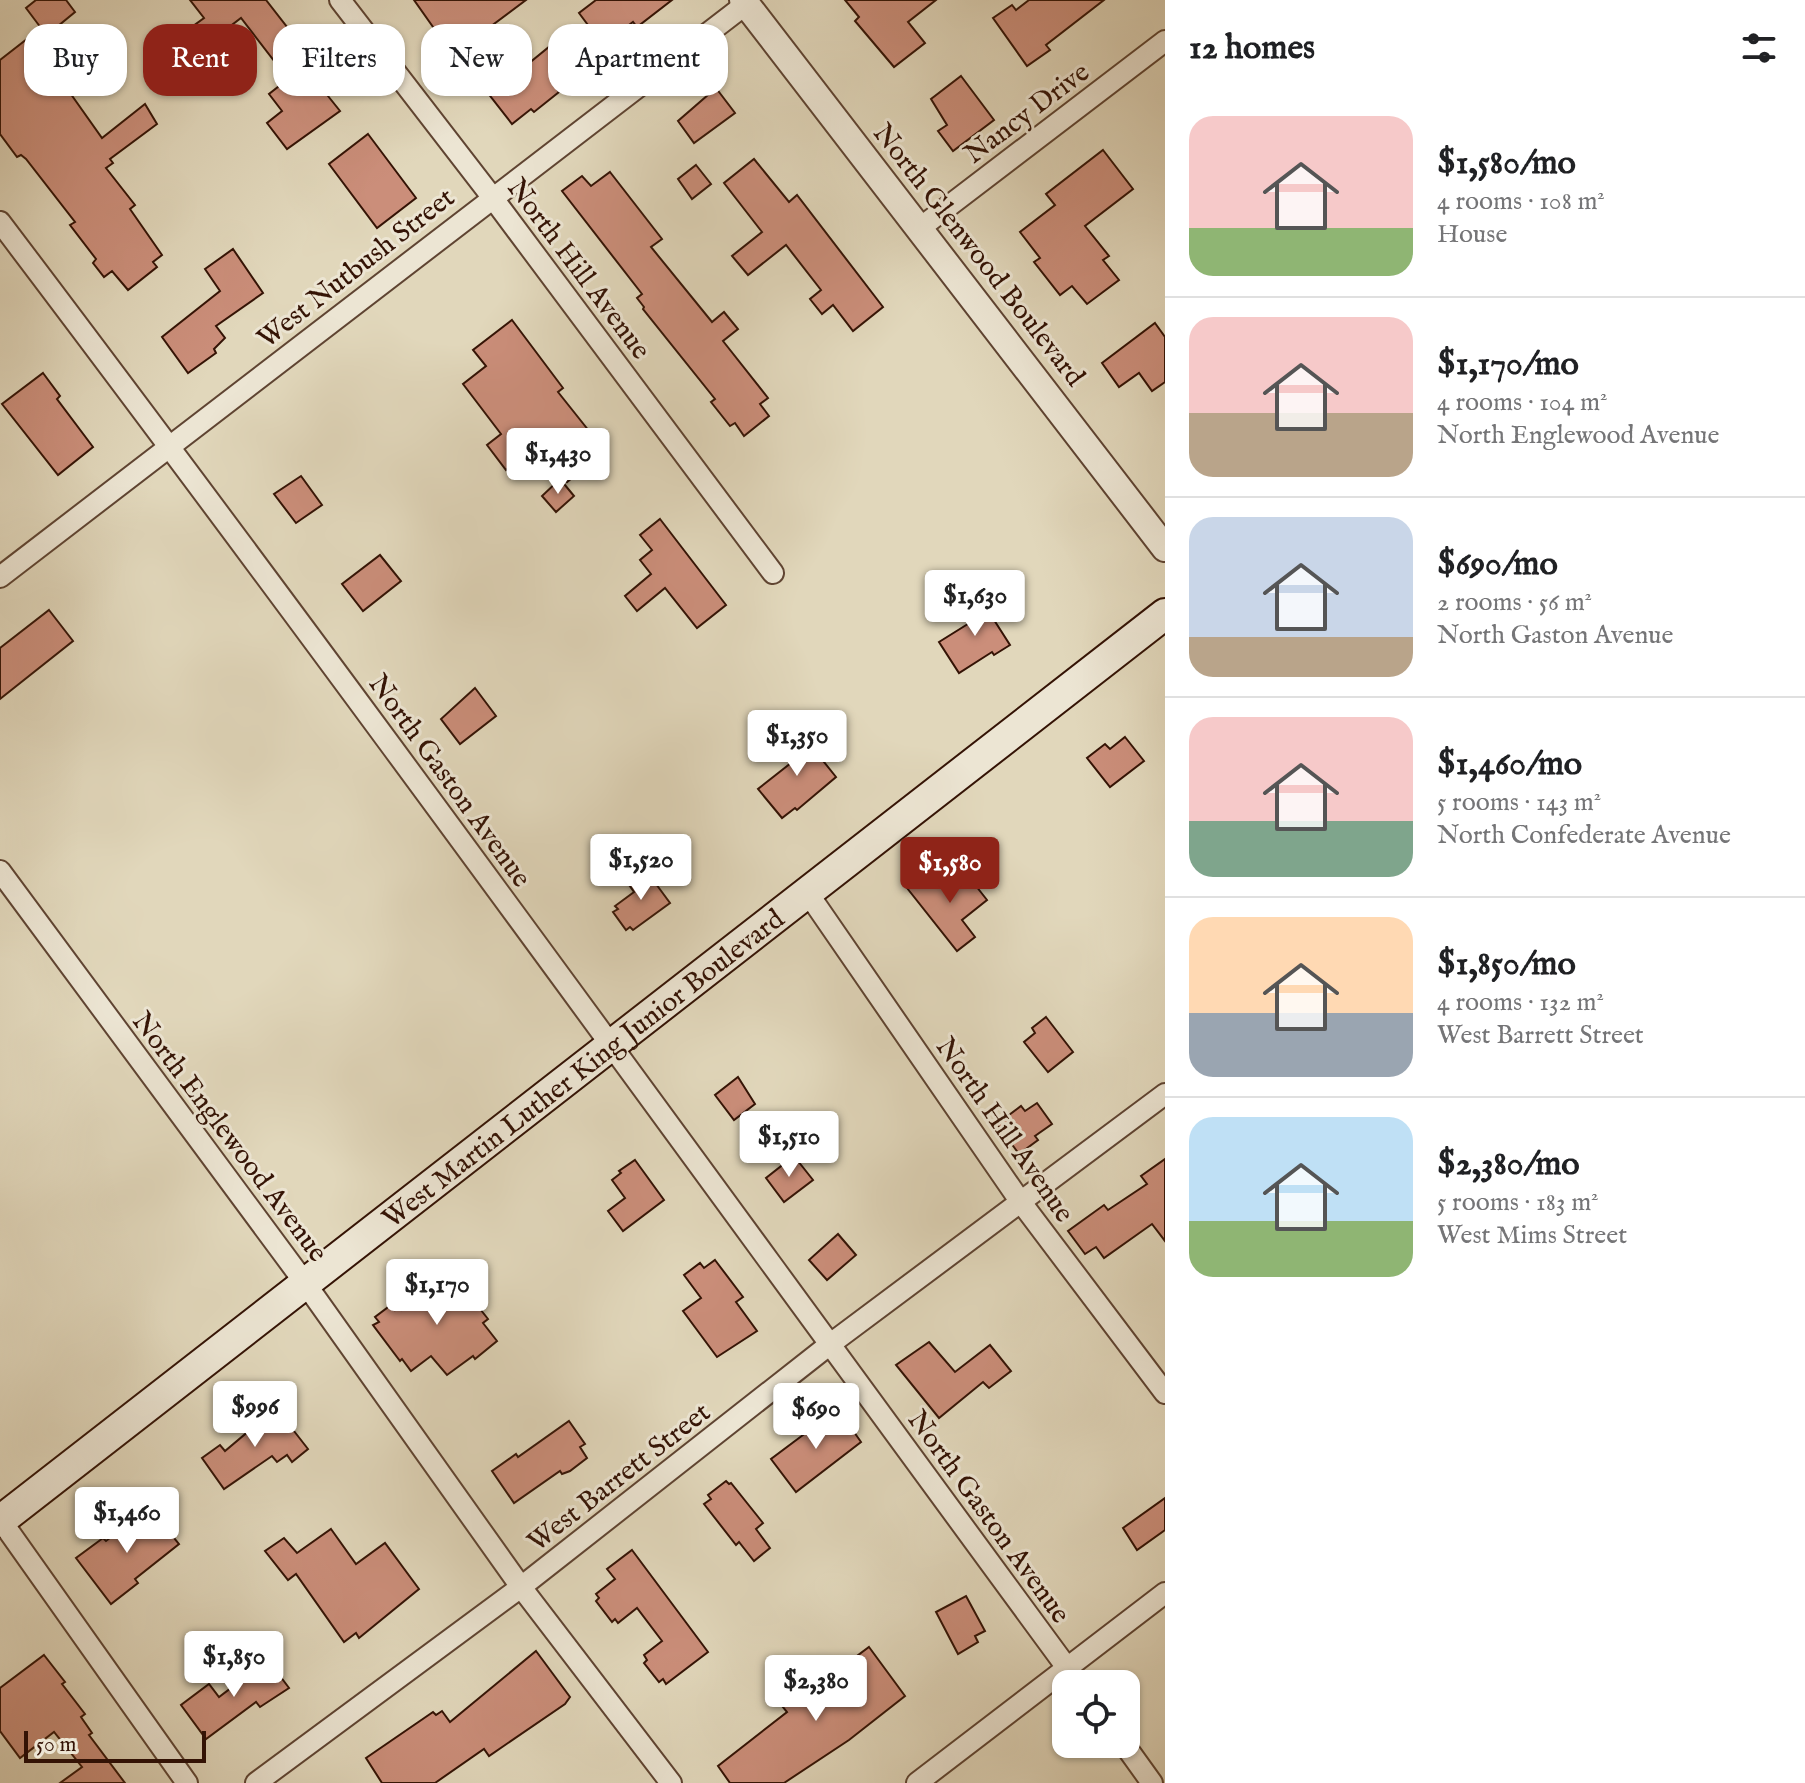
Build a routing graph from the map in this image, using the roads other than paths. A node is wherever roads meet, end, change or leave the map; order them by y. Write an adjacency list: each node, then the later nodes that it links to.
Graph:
1 (340, 0): 4 (street, North Hill Avenue)
2 (745, 2): 4 (street, West Nutbush Street); 6 (street, North Glenwood Boulevard)
3 (1165, 41): 6 (street, Nancy Drive)
4 (492, 197): 7 (street, West Nutbush Street); 9 (street, North Hill Avenue)
5 (0, 222): 7 (street, North Gaston Avenue)
6 (920, 228): 8 (street, North Glenwood Boulevard)
7 (169, 446): 10 (street, West Nutbush Street); 14 (street, North Gaston Avenue)
8 (1165, 548)
9 (773, 573)
10 (0, 577)
11 (1165, 614): 13 (main road, West Martin Luther King Junior Boulevard)
12 (0, 871): 17 (street, North Englewood Avenue)
13 (807, 892): 14 (main road, West Martin Luther King Junior Boulevard); 16 (street, North Hill Avenue)
14 (612, 1045): 17 (main road, West Martin Luther King Junior Boulevard); 18 (street, North Gaston Avenue)
15 (1165, 1094): 16 (street, West Barrett Street)
16 (1020, 1201): 18 (street, West Barrett Street); 19 (street, North Hill Avenue)
17 (305, 1283): 20 (main road, West Martin Luther King Junior Boulevard); 21 (street, North Englewood Avenue)
18 (829, 1345): 21 (street, West Barrett Street); 23 (street, North Gaston Avenue)
19 (1165, 1393)
20 (0, 1520): 26 (street)
21 (521, 1587): 27 (street, West Barrett Street); 28 (street, North Englewood Avenue)
22 (1165, 1593): 23 (street)
23 (1067, 1667): 24 (street, North Gaston Avenue); 29 (street)
24 (1069, 1670)
25 (1134, 1758): 30 (street)
26 (187, 1783)
27 (256, 1783)
28 (671, 1783)
29 (917, 1783)
30 (1152, 1783)

